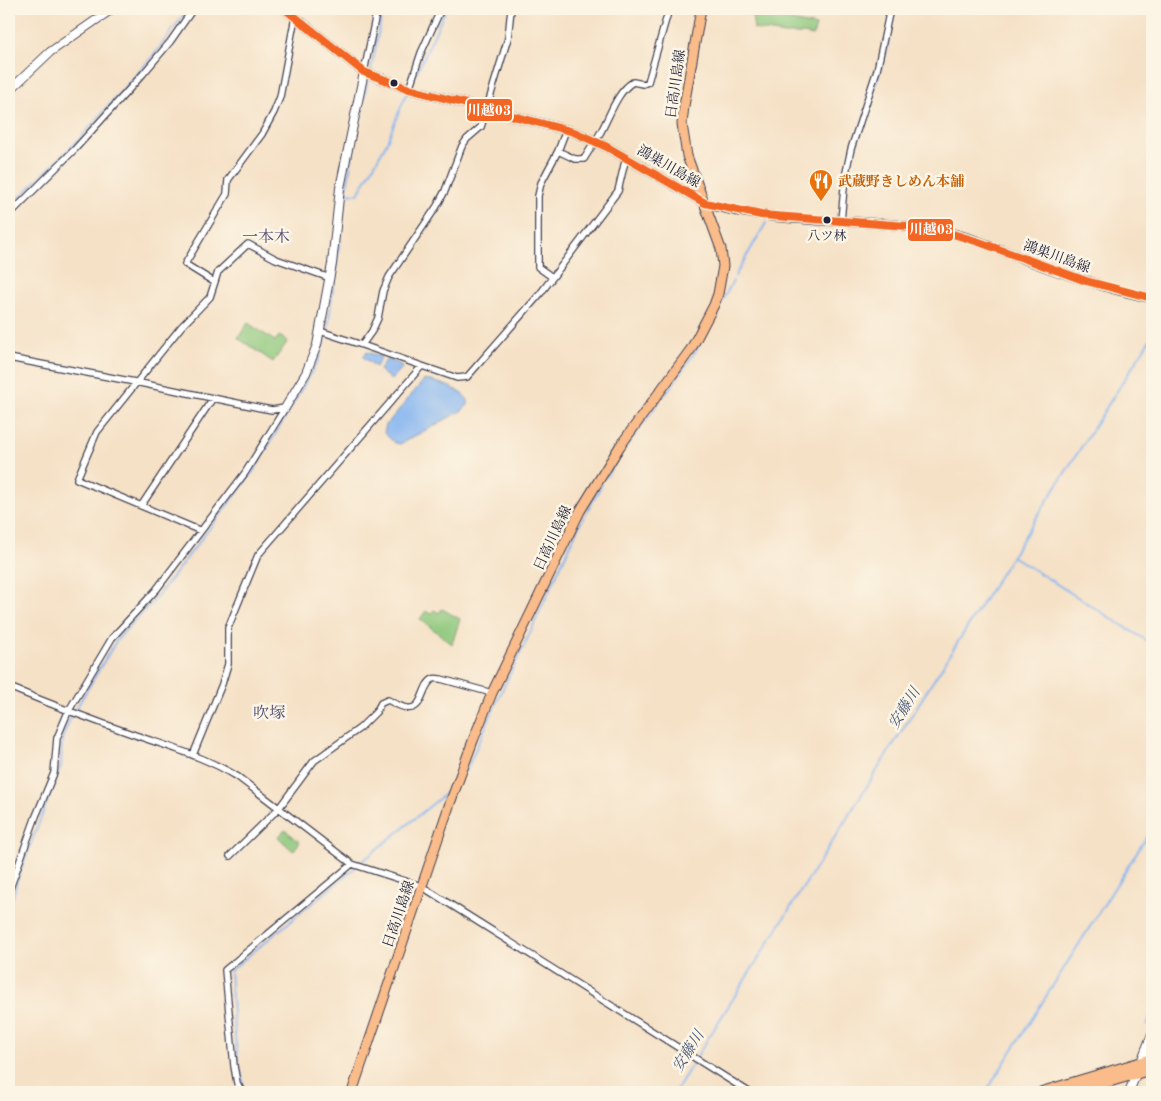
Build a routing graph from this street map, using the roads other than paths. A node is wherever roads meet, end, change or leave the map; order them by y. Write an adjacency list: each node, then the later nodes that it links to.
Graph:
1 (112, 9): 13 (street)
2 (193, 9): 20 (street)
3 (285, 9): 10 (main road, 鴻巣川島線)
4 (377, 9): 11 (street)
5 (441, 9): 12 (street)
6 (511, 9): 14 (street)
7 (669, 9): 16 (street)
8 (701, 9): 19 (main road, 日高川島線)
9 (890, 9): 21 (street)
10 (295, 17): 11 (main road, 鴻巣川島線); 24 (street)
11 (364, 72): 12 (main road, 鴻巣川島線); 22 (street)
12 (409, 89): 14 (main road, 鴻巣川島線)
13 (9, 90)
14 (487, 108): 15 (main road, 鴻巣川島線); 27 (street)
15 (566, 130): 16 (main road, 鴻巣川島線); 17 (street)
16 (595, 141): 17 (street); 18 (main road, 鴻巣川島線)
17 (558, 151): 23 (street)
18 (626, 158): 19 (main road, 鴻巣川島線); 23 (street)
19 (706, 203): 21 (main road, 鴻巣川島線); 36 (main road, 日高川島線)
20 (9, 215)
21 (841, 221): 25 (main road, 鴻巣川島線)
22 (330, 278): 24 (street); 26 (street)
23 (552, 278): 29 (street)
24 (214, 282): 30 (street)
25 (1152, 298)
26 (320, 331): 27 (street); 32 (street)
27 (362, 344): 29 (street)
28 (9, 358): 30 (street)
29 (422, 366): 38 (street)
30 (135, 382): 31 (street); 33 (street)
31 (213, 398): 32 (street); 33 (street)
32 (285, 408): 34 (street)
33 (142, 506): 34 (street)
34 (201, 531): 37 (street)
35 (9, 687): 37 (street)
36 (492, 693): 39 (street); 42 (main road, 日高川島線)
37 (68, 712): 38 (street); 43 (street)
38 (193, 755): 39 (street)
39 (279, 808): 40 (street); 41 (street)
40 (230, 856)
41 (352, 864): 42 (street); 49 (street)
42 (422, 886): 50 (main road, 日高川島線); 51 (street)
43 (9, 891)
44 (1152, 1034): 46 (street)
45 (1152, 1059): 46 (highway)
46 (1141, 1063): 48 (street); 52 (highway)
47 (1152, 1068): 48 (highway)
48 (1137, 1073): 53 (highway); 54 (street)
49 (242, 1092)
50 (352, 1092)
51 (749, 1092)
52 (1042, 1092)
53 (1073, 1092)
54 (1129, 1092)

